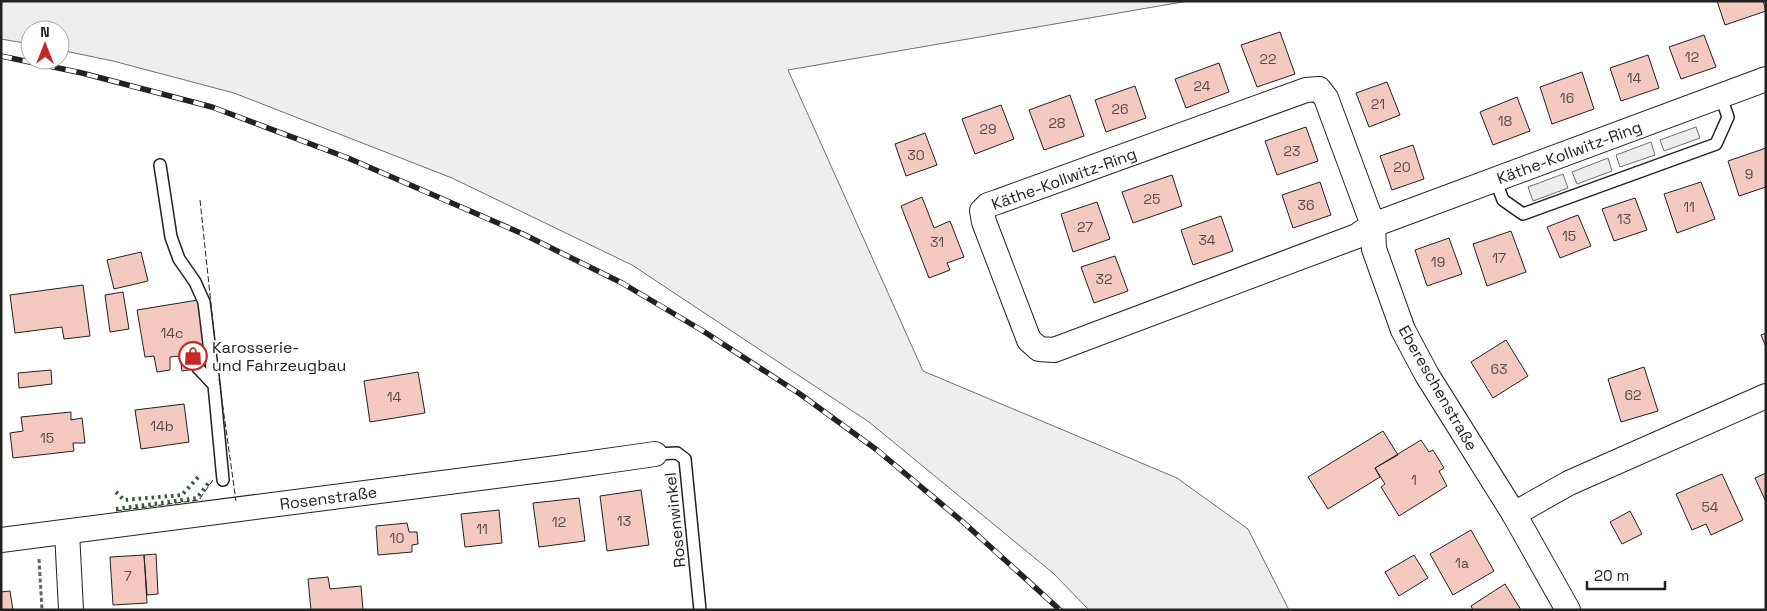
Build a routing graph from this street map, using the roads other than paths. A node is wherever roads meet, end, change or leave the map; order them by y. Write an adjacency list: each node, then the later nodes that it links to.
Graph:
1 (1766, 79): 2 (street, Käthe-Kollwitz-Ring)
2 (1721, 97): 4 (street, Käthe-Kollwitz-Ring); 4 (lane)
3 (160, 165): 7 (lane)
4 (1495, 179): 5 (street, Käthe-Kollwitz-Ring)
5 (1373, 225): 5 (street, Käthe-Kollwitz-Ring); 11 (street, Ebereschenstraße)
6 (198, 368): 7 (lane)
7 (214, 385): 10 (lane)
8 (1766, 396): 11 (street)
9 (655, 454): 12 (street, Rosenstraße); 15 (lane, Rosenwinkel)
10 (223, 480)
11 (1514, 514): 16 (street, Ebereschenstraße)
12 (67, 532): 13 (street, Rosenstraße); 14 (street)
13 (1, 540)
14 (71, 610)
15 (700, 610)
16 (1568, 610)

